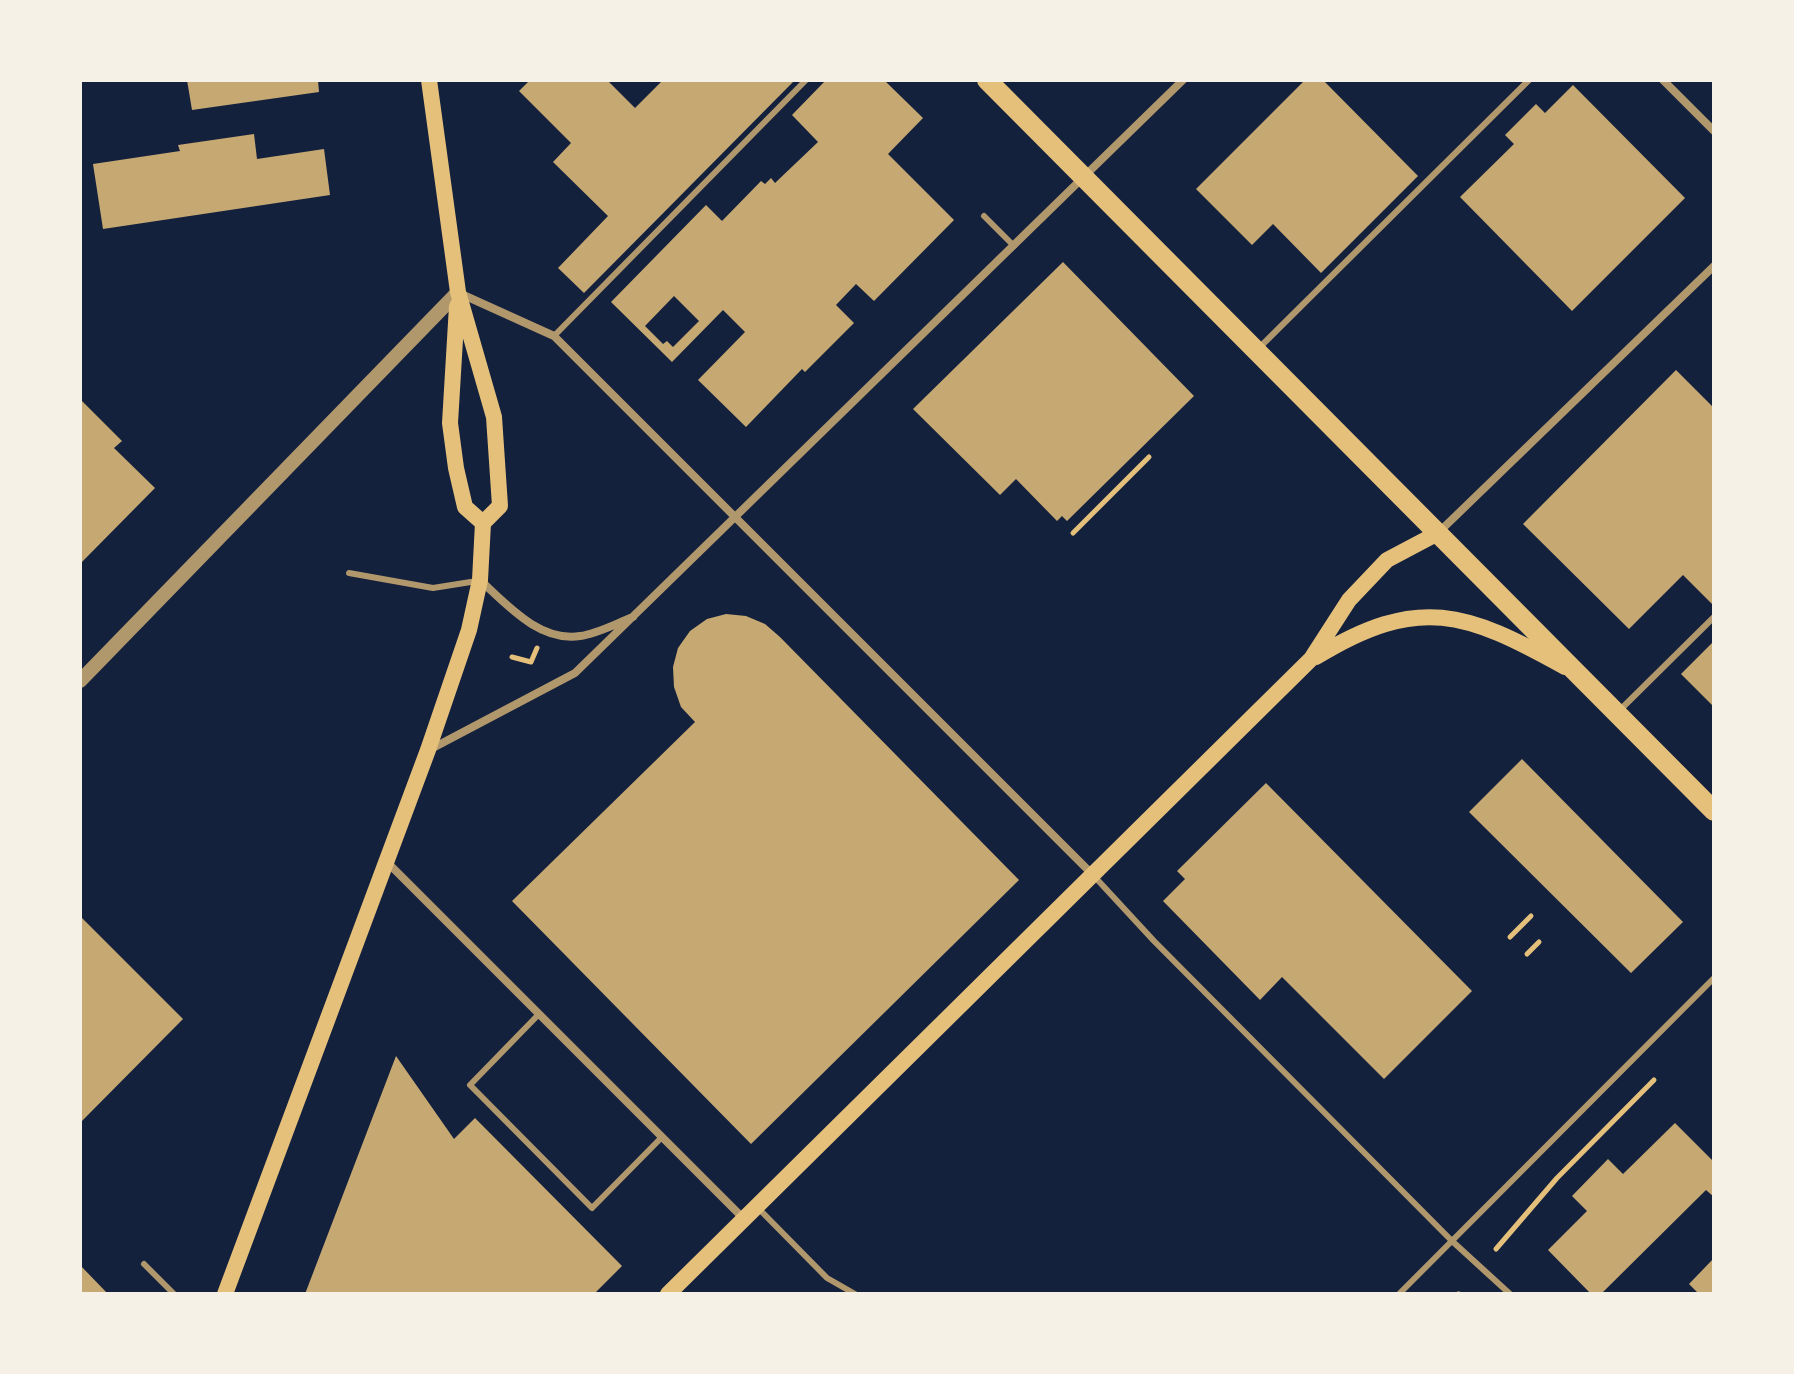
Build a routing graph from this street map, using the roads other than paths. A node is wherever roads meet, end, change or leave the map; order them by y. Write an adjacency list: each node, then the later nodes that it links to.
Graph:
1 (806, 80): 13 (lane)
2 (987, 80): 8 (main road)
3 (1183, 80): 8 (street)
4 (1529, 80): 14 (lane)
5 (1663, 80): 7 (street)
6 (432, 83): 12 (main road)
7 (1714, 131)
8 (1084, 178): 10 (street); 14 (main road)
9 (984, 216): 10 (lane)
10 (1014, 246): 15 (street)
11 (1714, 266): 17 (street)
12 (458, 292): 13 (street); 16 (main road); 16 (main road); 24 (street)
13 (554, 336): 15 (street)
14 (1256, 351): 17 (main road)
15 (735, 518): 20 (street); 29 (street)
16 (483, 523): 19 (main road)
17 (1438, 533): 22 (main road); 23 (main road)
18 (349, 573): 19 (lane)
19 (480, 580): 20 (street); 26 (main road)
20 (637, 615): 26 (street)
21 (1714, 617): 25 (lane)
22 (1311, 659): 23 (main road); 29 (main road)
23 (1577, 674): 25 (main road)
24 (80, 681)
25 (1616, 713): 27 (main road)
26 (428, 750): 28 (main road)
27 (1714, 811)
28 (386, 861): 31 (street); 38 (main road)
29 (1093, 875): 33 (main road); 35 (lane)
30 (1714, 978): 35 (lane)
31 (539, 1014): 32 (street); 32 (lane)
32 (662, 1137): 34 (street)
33 (758, 1208): 34 (main road); 40 (lane)
34 (745, 1220): 39 (main road)
35 (1452, 1241): 41 (lane); 42 (lane)
36 (144, 1264): 37 (lane)
37 (174, 1294)
38 (227, 1294)
39 (668, 1294)
40 (855, 1294)
41 (1399, 1294)
42 (1510, 1294)

